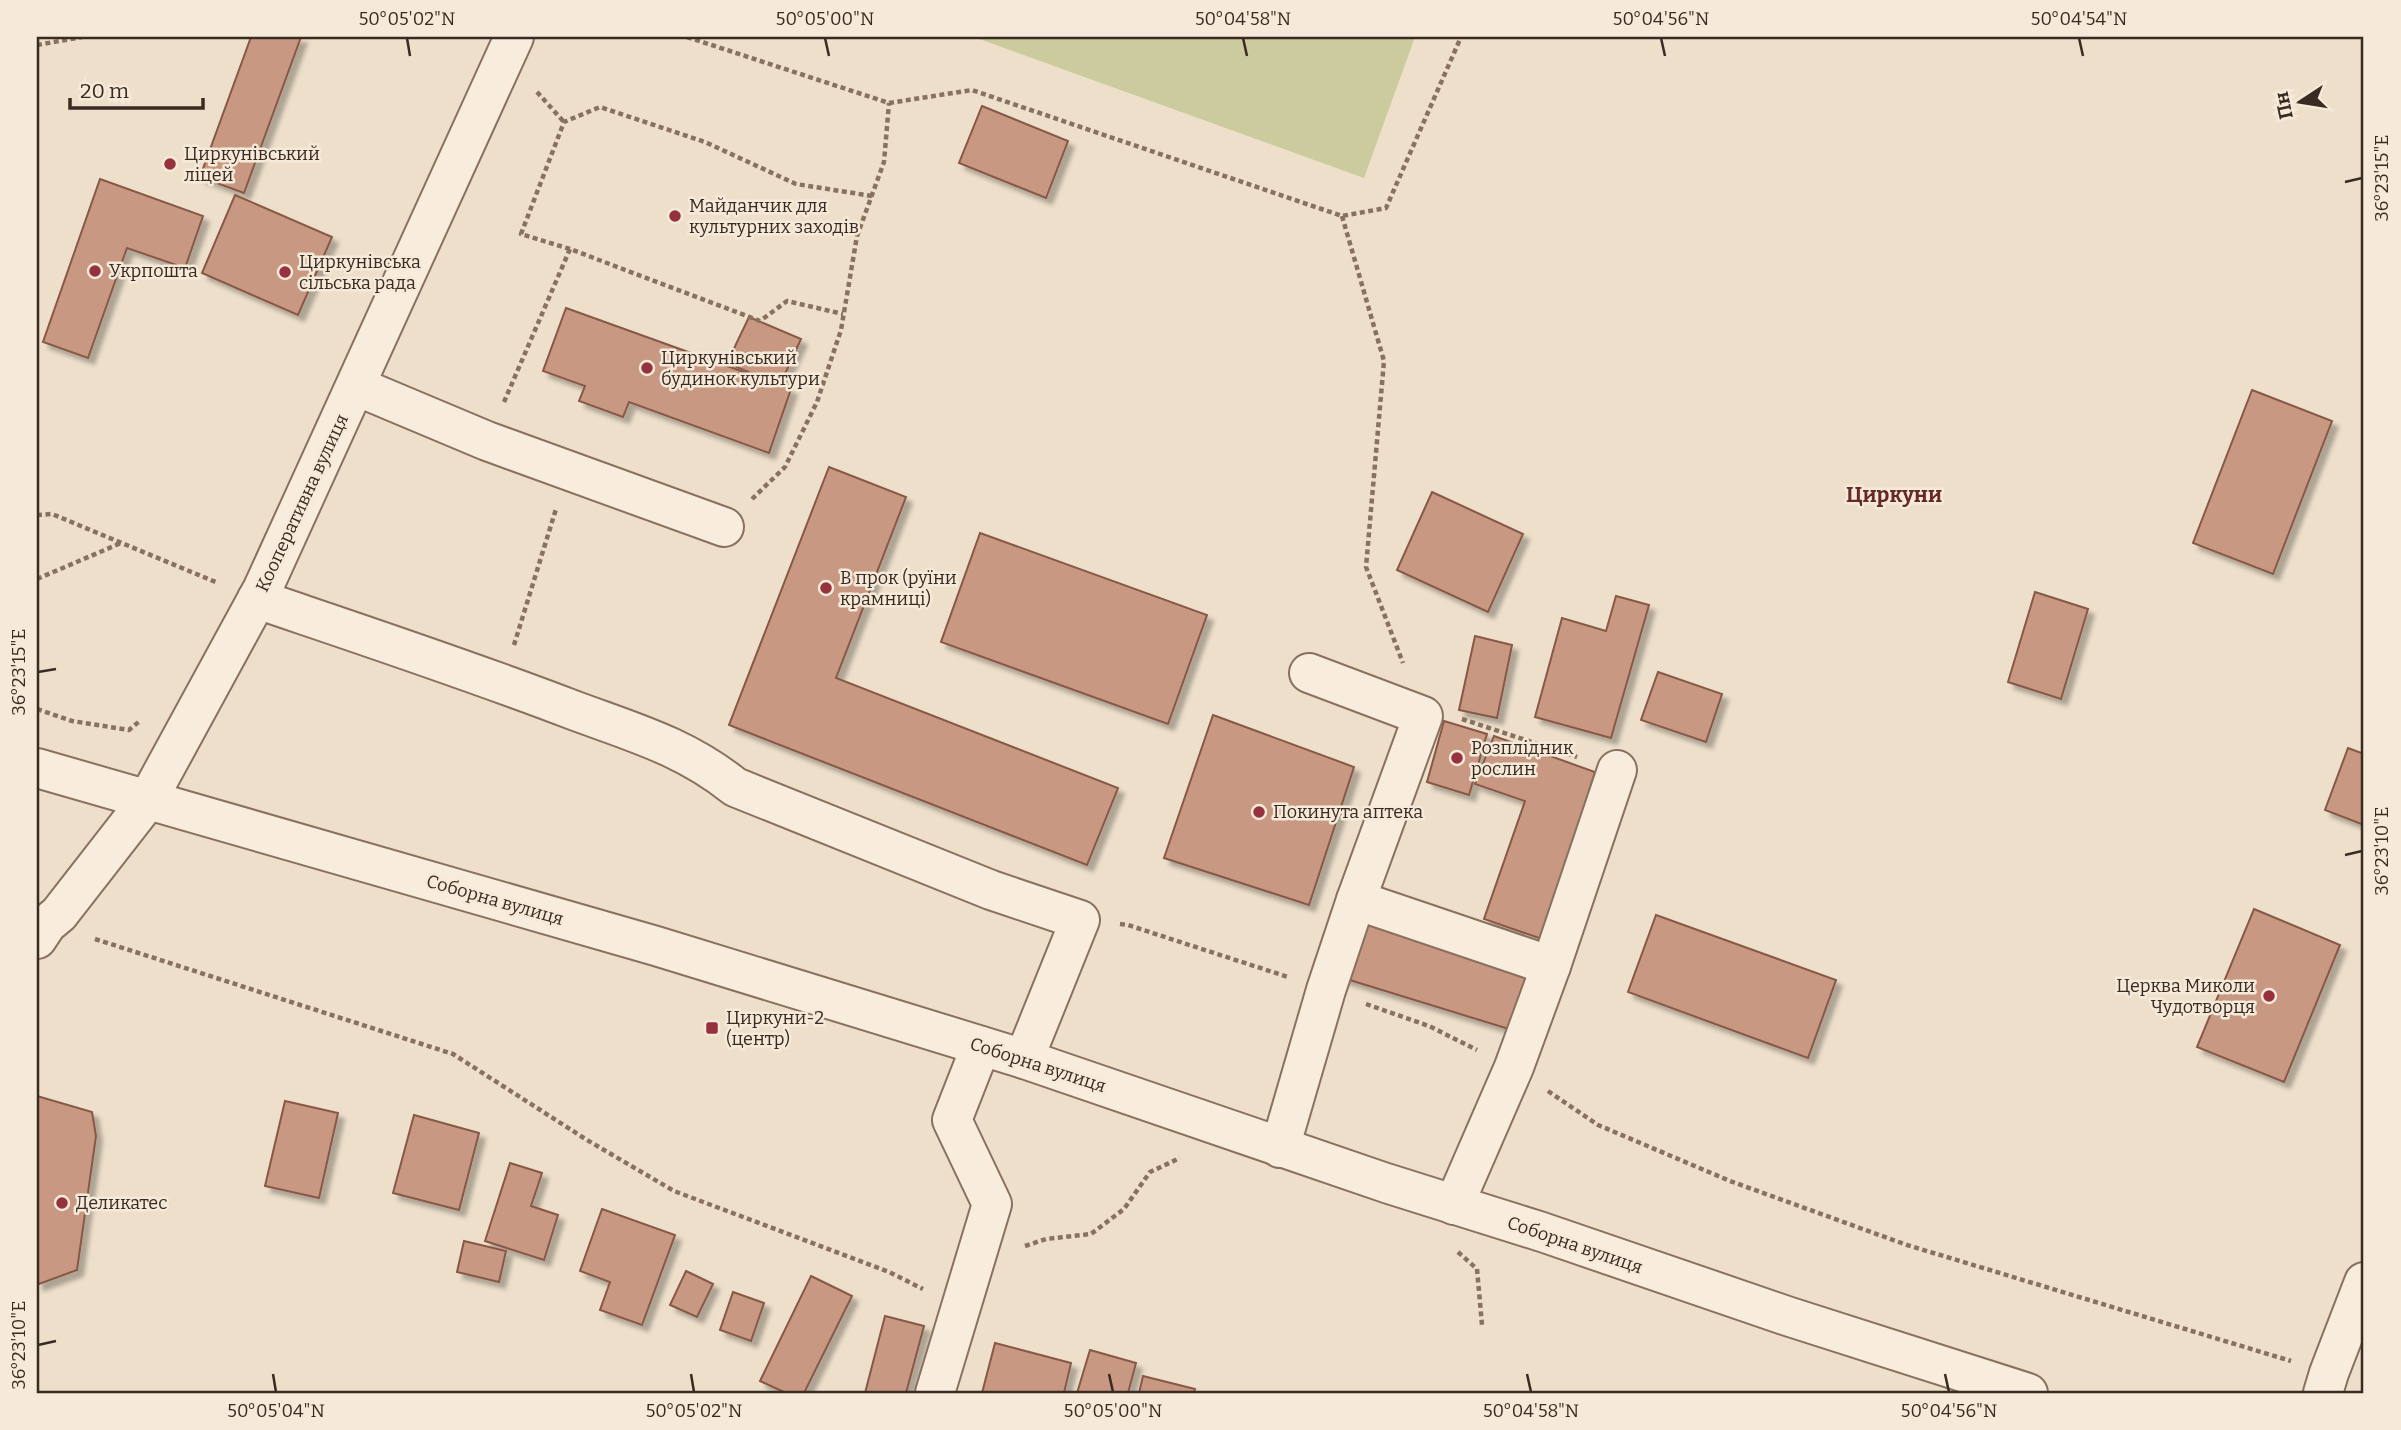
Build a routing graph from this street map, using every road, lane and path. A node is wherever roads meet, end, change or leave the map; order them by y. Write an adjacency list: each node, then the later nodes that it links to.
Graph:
1 (82, 37): 5 (path)
2 (514, 37): 11 (street, Кооперативна вулиця)
3 (687, 37): 6 (path)
4 (1461, 37): 8 (path)
5 (37, 45)
6 (889, 103): 7 (path); 8 (path)
7 (872, 196): 9 (path); 10 (path)
8 (1342, 216): 21 (path)
9 (570, 249): 10 (path); 12 (path)
10 (843, 314): 15 (path)
11 (356, 386): 12 (street); 18 (street, Кооперативна вулиця)
12 (487, 441): 13 (street)
13 (567, 472): 15 (street); 20 (path)
14 (37, 514): 16 (path)
15 (724, 527)
16 (122, 542): 17 (path); 18 (path)
17 (37, 579)
18 (257, 599): 20 (street); 24 (street, Кооперативна вулиця)
19 (1309, 673): 21 (street)
20 (502, 682): 29 (street)
21 (1423, 716): 23 (path); 25 (street)
22 (37, 768): 24 (street, Соборна вулиця)
23 (1617, 770): 27 (street)
24 (147, 801): 26 (street, Кооперативна вулиця); 28 (street, Соборна вулиця)
25 (1356, 900): 27 (street); 31 (street)
26 (42, 931): 37 (path)
27 (1552, 966): 30 (street)
28 (981, 1046): 29 (street, Соборна вулиця); 37 (street)
29 (1024, 1059): 31 (street, Соборна вулиця)
30 (1514, 1067): 33 (street); 39 (path)
31 (1280, 1148): 33 (street, Соборна вулиця)
32 (1183, 1157): 34 (path)
33 (1454, 1205): 41 (street, Соборна вулиця)
34 (1022, 1247)
35 (1454, 1249): 38 (path)
36 (2364, 1282): 39 (street)
37 (959, 1307): 40 (street)
38 (1482, 1325)
39 (2326, 1383)
40 (935, 1393)
41 (2028, 1393)

